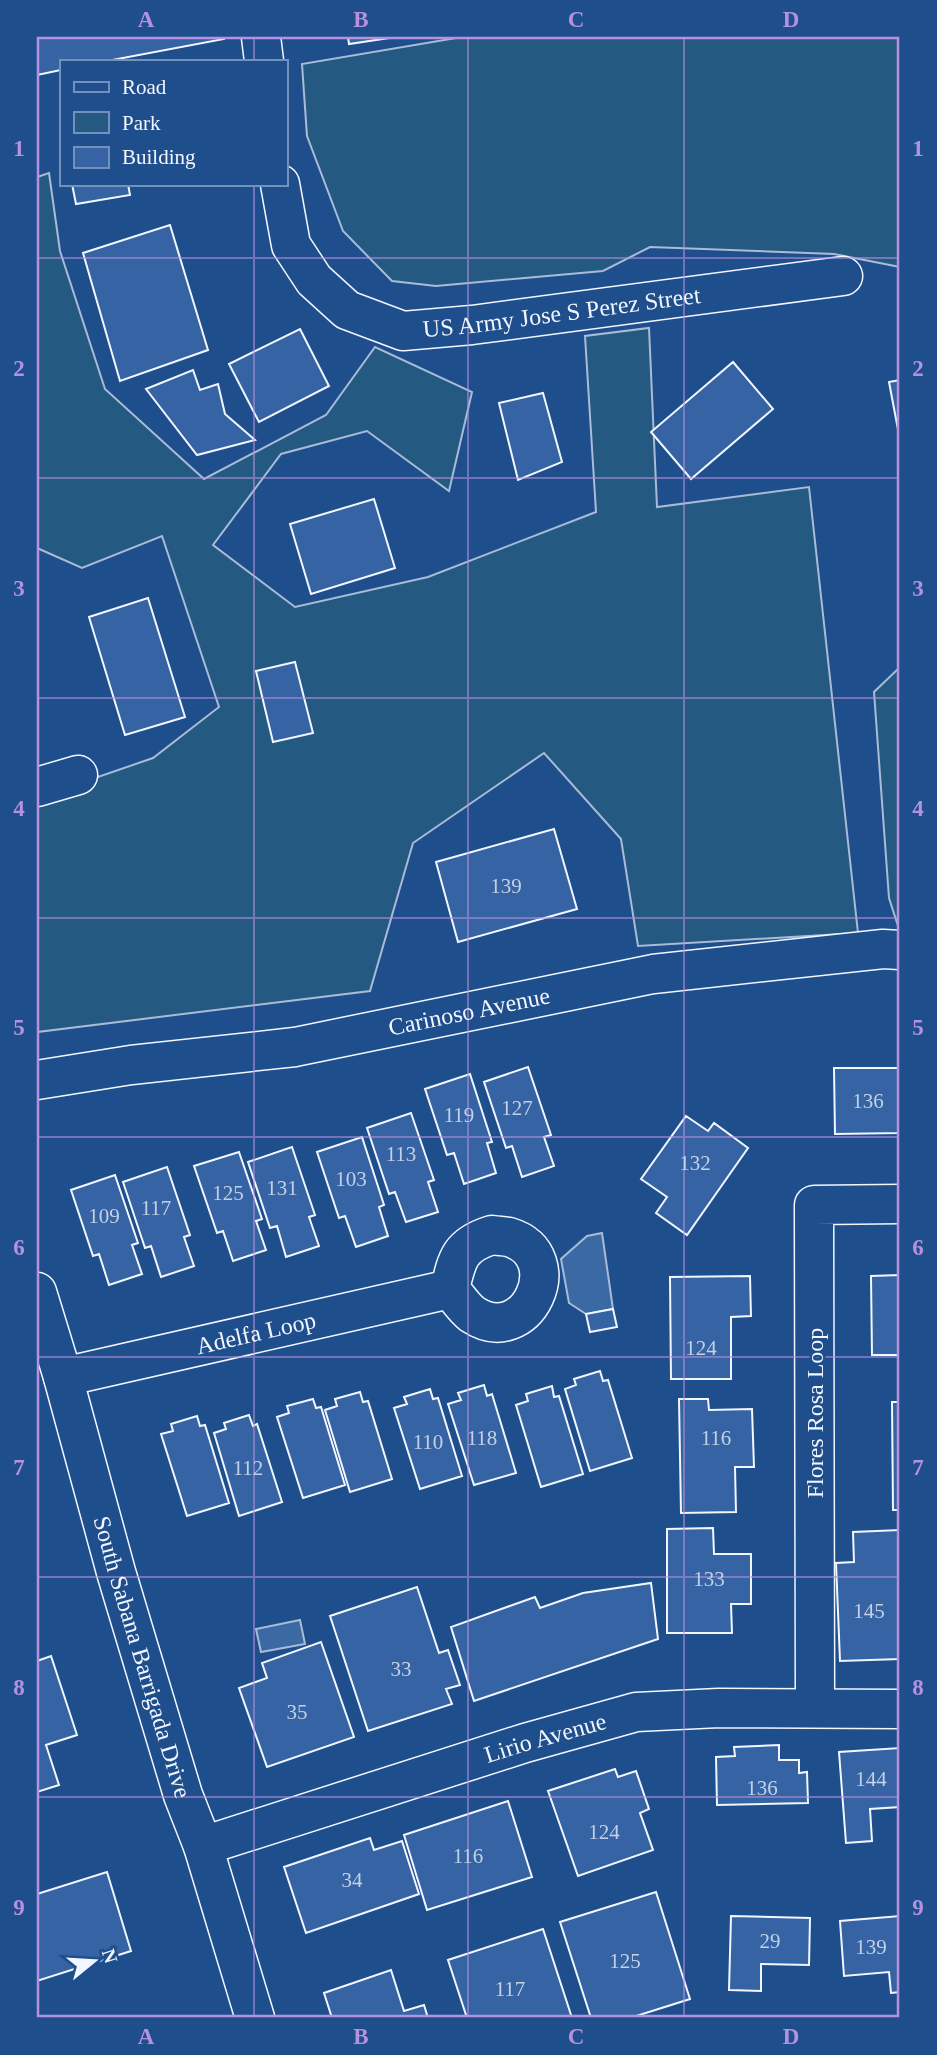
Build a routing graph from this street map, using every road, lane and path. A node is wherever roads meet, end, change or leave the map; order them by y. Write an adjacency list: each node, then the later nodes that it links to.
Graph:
1 (261, 37): 2 (street)
2 (264, 60)
3 (280, 186): 4 (street, US Army Jose S Perez Street)
4 (843, 276)
5 (78, 775): 6 (street)
6 (37, 787)
7 (900, 950): 8 (street, Carinoso Avenue)
8 (37, 1080)
9 (900, 1203): 13 (street, Flores Rosa Loop)
10 (450, 1289): 12 (street, Adelfa Loop)
11 (37, 1292): 12 (street, South Sabana Barrigada Drive)
12 (63, 1377): 15 (street, South Sabana Barrigada Drive)
13 (815, 1707): 14 (street, Lirio Avenue); 15 (street, Lirio Avenue)
14 (900, 1709)
15 (203, 1846): 16 (street, South Sabana Barrigada Drive)
16 (255, 2018)

